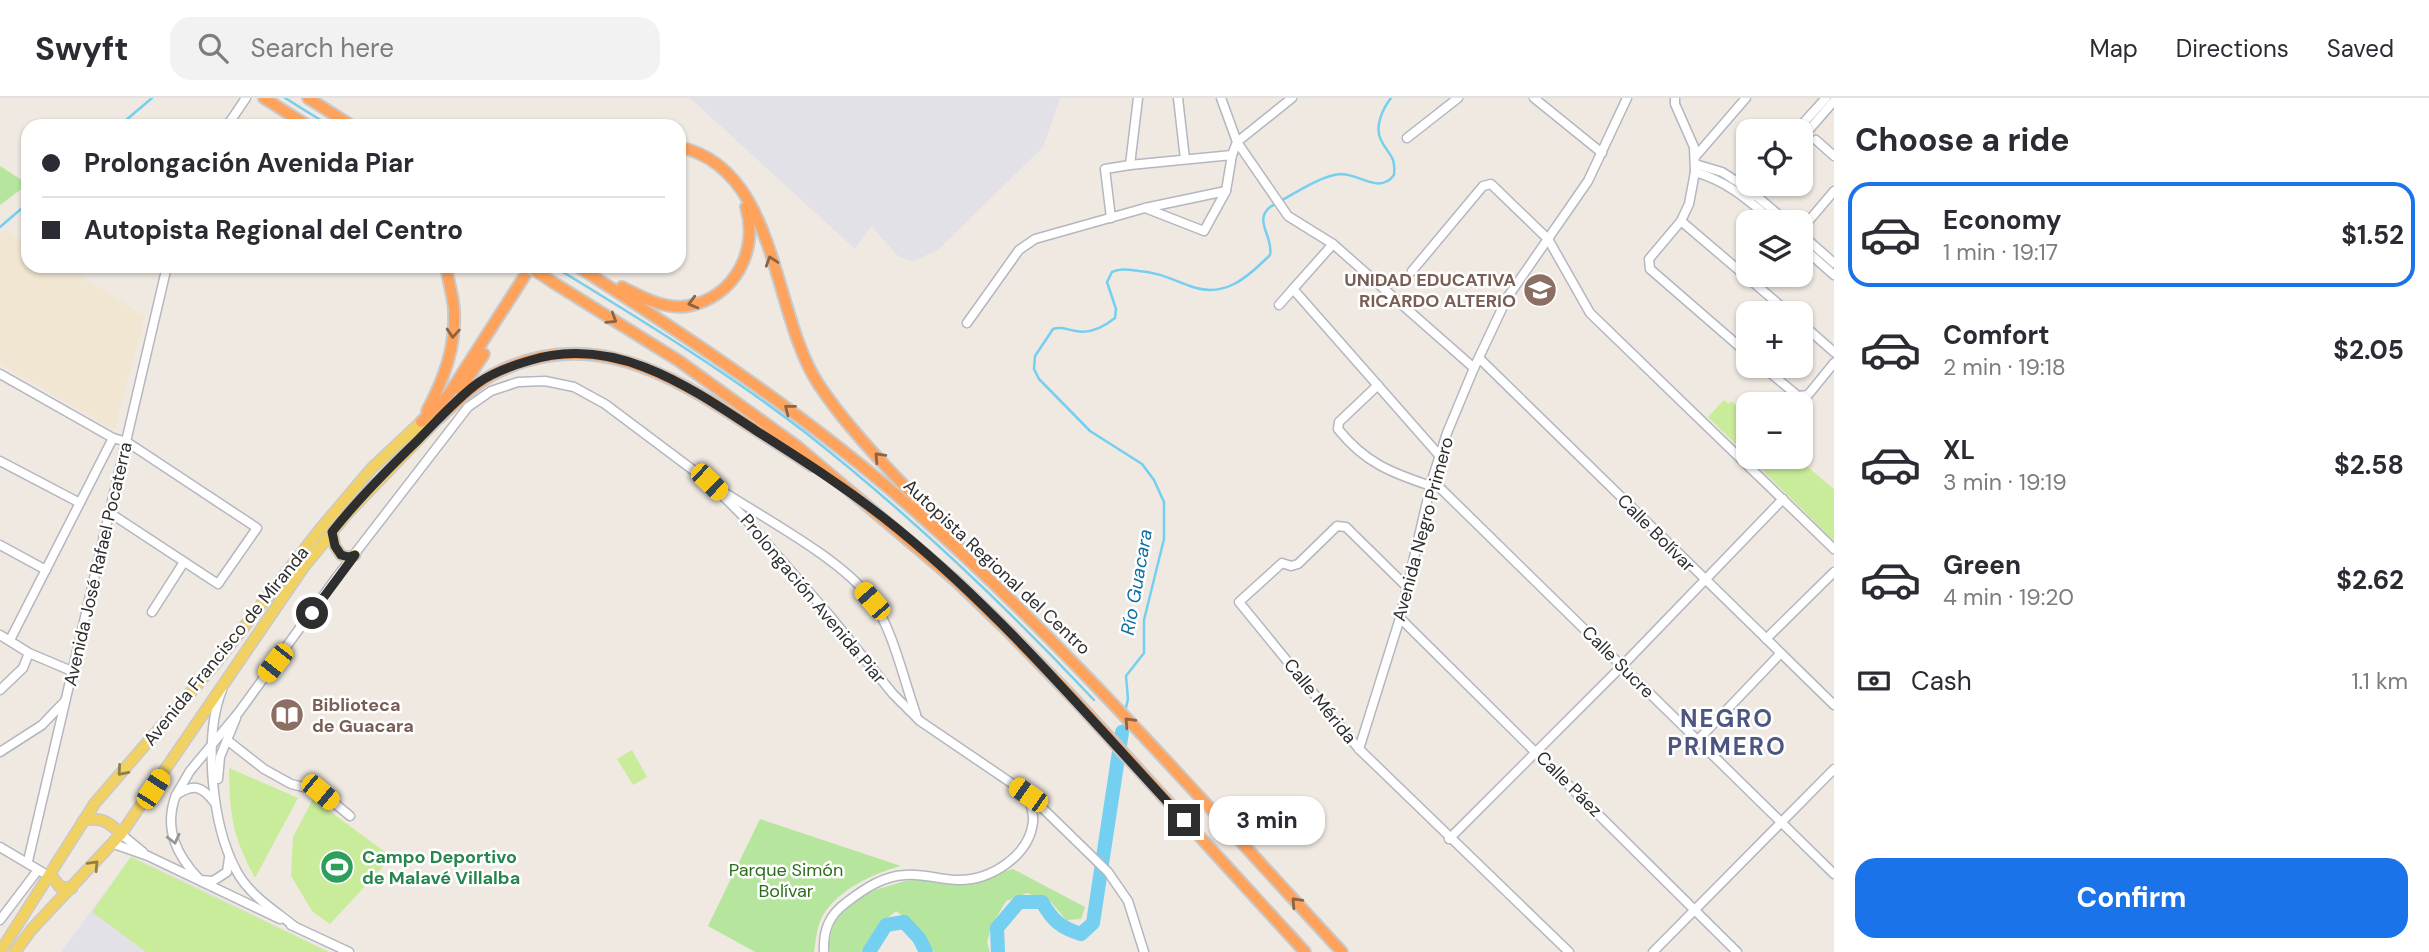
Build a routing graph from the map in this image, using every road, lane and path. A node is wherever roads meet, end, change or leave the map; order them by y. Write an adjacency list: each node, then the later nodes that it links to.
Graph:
1 (246, 98): 15 (street)
2 (264, 98): 16 (highway)
3 (308, 98): 17 (highway)
4 (1138, 98): 30 (street)
5 (1178, 98): 28 (street)
6 (1221, 98): 22 (street)
7 (1293, 98): 22 (street)
8 (1458, 98): 20 (street)
9 (1534, 98): 25 (street)
10 (1627, 98): 25 (street, Avenida Negro Primero)
11 (1675, 98): 29 (street)
12 (1746, 98): 29 (street)
13 (1826, 98): 18 (street)
14 (1834, 101): 19 (street)
15 (232, 119)
16 (297, 119)
17 (341, 119)
18 (1807, 119)
19 (1813, 125)
20 (1407, 138)
21 (1816, 139): 27 (street)
22 (1237, 142): 26 (street); 44 (street)
23 (686, 152): 92 (highway, one-way to 23)
24 (686, 153): 54 (highway, one-way to 54)
25 (1602, 153): 42 (street, Avenida Negro Primero)
26 (1232, 155): 28 (street); 32 (street)
27 (1834, 156)
28 (1185, 159): 30 (street)
29 (1695, 164): 31 (street); 41 (street)
30 (1129, 165): 40 (street)
31 (1736, 187)
32 (1226, 191): 36 (street); 36 (street)
33 (1834, 191): 39 (street)
34 (1751, 196): 37 (street)
35 (1753, 196): 38 (street)
36 (1145, 208): 40 (street)
37 (1764, 210)
38 (1771, 210)
39 (1813, 217)
40 (1111, 218): 59 (street)
41 (1681, 221): 57 (street); 61 (street)
42 (1548, 239): 47 (street); 63 (street, Avenida Negro Primero); 77 (street)
43 (1813, 243): 46 (street)
44 (1333, 244): 56 (street); 65 (street)
45 (1813, 257): 55 (street)
46 (1834, 263)
47 (1412, 271)
48 (165, 273): 72 (street, Avenida José Rafael Pocaterra)
49 (447, 273): 70 (highway, one-way to 70)
50 (526, 273): 70 (highway)
51 (536, 273): 69 (highway)
52 (539, 273): 80 (highway, one-way to 80, bridge)
53 (589, 273): 92 (highway, Autopista Regional del Centro, one-way to 53)
54 (592, 273)
55 (1834, 275)
56 (1293, 289): 58 (street); 68 (street)
57 (1775, 301)
58 (1279, 305)
59 (967, 323)
60 (1813, 334): 62 (street)
61 (1736, 344)
62 (1834, 352)
63 (1479, 358): 65 (street, Avenida Negro Primero); 88 (street, Calle Bolívar)
64 (1834, 363): 67 (street)
65 (1474, 368): 73 (street, Avenida Negro Primero)
66 (0, 374): 71 (street)
67 (1776, 378)
68 (1378, 385): 73 (street); 76 (street)
69 (439, 418): 80 (highway); 81 (main road, Avenida Francisco de Miranda)
70 (421, 422): 119 (main road, Avenida Francisco de Miranda, one-way to 119)
71 (113, 438): 72 (street); 78 (street)
72 (127, 442): 79 (street, Avenida José Rafael Pocaterra); 85 (street)
73 (1439, 455): 76 (street, Avenida Negro Primero)
74 (0, 461): 78 (street)
75 (709, 482): 84 (street, Prolongación Avenida Piar); 105 (street, Prolongación Avenida Piar); 105 (street, Prolongación Avenida Piar)
76 (1432, 483): 89 (street, Avenida Negro Primero); 98 (street, Calle Sucre)
77 (1783, 499): 83 (street); 88 (street)
78 (80, 503): 86 (street)
79 (110, 513): 85 (street); 99 (street, Avenida José Rafael Pocaterra)
80 (898, 530): 143 (highway)
81 (332, 532): 84 (main road); 100 (main road, Avenida Francisco de Miranda)
82 (0, 545): 86 (street)
83 (1834, 549)
84 (355, 555): 104 (street, Prolongación Avenida Piar)
85 (184, 562): 90 (street)
86 (46, 570): 95 (street)
87 (1834, 572): 94 (street)
88 (1704, 579): 94 (street, Calle Bolívar); 98 (street)
89 (1408, 588): 91 (street, Avenida Negro Primero); 109 (street, Calle Mérida)
90 (152, 612)
91 (1400, 618): 109 (street, Avenida Negro Primero); 110 (street, Calle Páez)
92 (1043, 631): 144 (highway, Autopista Regional del Centro, one-way to 92)
93 (0, 635): 95 (street)
94 (1766, 639): 97 (street, Calle Bolívar)
95 (10, 640): 96 (street)
96 (29, 653): 99 (street); 101 (street)
97 (1780, 654): 103 (street, Calle Bolívar); 107 (street)
98 (1622, 666): 107 (street, Calle Sucre); 110 (street)
99 (74, 672): 102 (street, Avenida José Rafael Pocaterra)
100 (231, 674): 108 (street); 121 (main road, Avenida Francisco de Miranda)
101 (0, 691)
102 (67, 699): 111 (street); 127 (street, Avenida José Rafael Pocaterra)
103 (1834, 705)
104 (239, 712): 106 (street); 108 (street)
105 (917, 716): 114 (street, Prolongación Avenida Piar)
106 (227, 740): 115 (street); 116 (street)
107 (1697, 741): 120 (street, Calle Sucre)
108 (213, 742): 113 (street); 115 (street)
109 (1359, 749): 122 (street, Calle Mérida)
110 (1537, 751): 122 (street); 135 (street, Calle Páez)
111 (0, 752)
112 (1834, 769): 120 (street)
113 (176, 795): 115 (street); 128 (street, one-way to 128)
114 (1028, 795): 117 (street); 118 (street, Prolongación Avenida Piar)
115 (215, 803): 125 (street)
116 (350, 816)
117 (1034, 819): 118 (street); 141 (street)
118 (1051, 819): 142 (street, Prolongación Avenida Piar)
119 (83, 821): 121 (main road); 132 (main road, Avenida Francisco de Miranda)
120 (1780, 822): 131 (street, Calle Sucre); 135 (street)
121 (121, 834): 123 (main road, Avenida Francisco de Miranda); 126 (street)
122 (1449, 839): 145 (street, Calle Mérida)
123 (114, 844): 126 (street); 134 (main road, Avenida Francisco de Miranda, one-way to 123)
124 (0, 847): 127 (street)
125 (228, 848): 133 (street); 137 (street)
126 (148, 856): 130 (street)
127 (28, 861): 129 (street)
128 (185, 864): 130 (street); 133 (street)
129 (38, 870): 132 (street); 136 (street)
130 (179, 872): 133 (street)
131 (1834, 874)
132 (51, 875): 134 (main road); 138 (main road, Avenida Francisco de Miranda)
133 (200, 880): 137 (street)
134 (72, 888): 139 (main road, Avenida Francisco de Miranda)
135 (1694, 911): 146 (street); 147 (street, Calle Páez)
136 (0, 920)
137 (294, 926): 140 (street)
138 (0, 952)
139 (15, 952)
140 (349, 952)
141 (824, 952)
142 (1144, 952)
143 (1305, 952)
144 (1342, 952)
145 (1569, 952)
146 (1653, 952)
147 (1737, 952)

